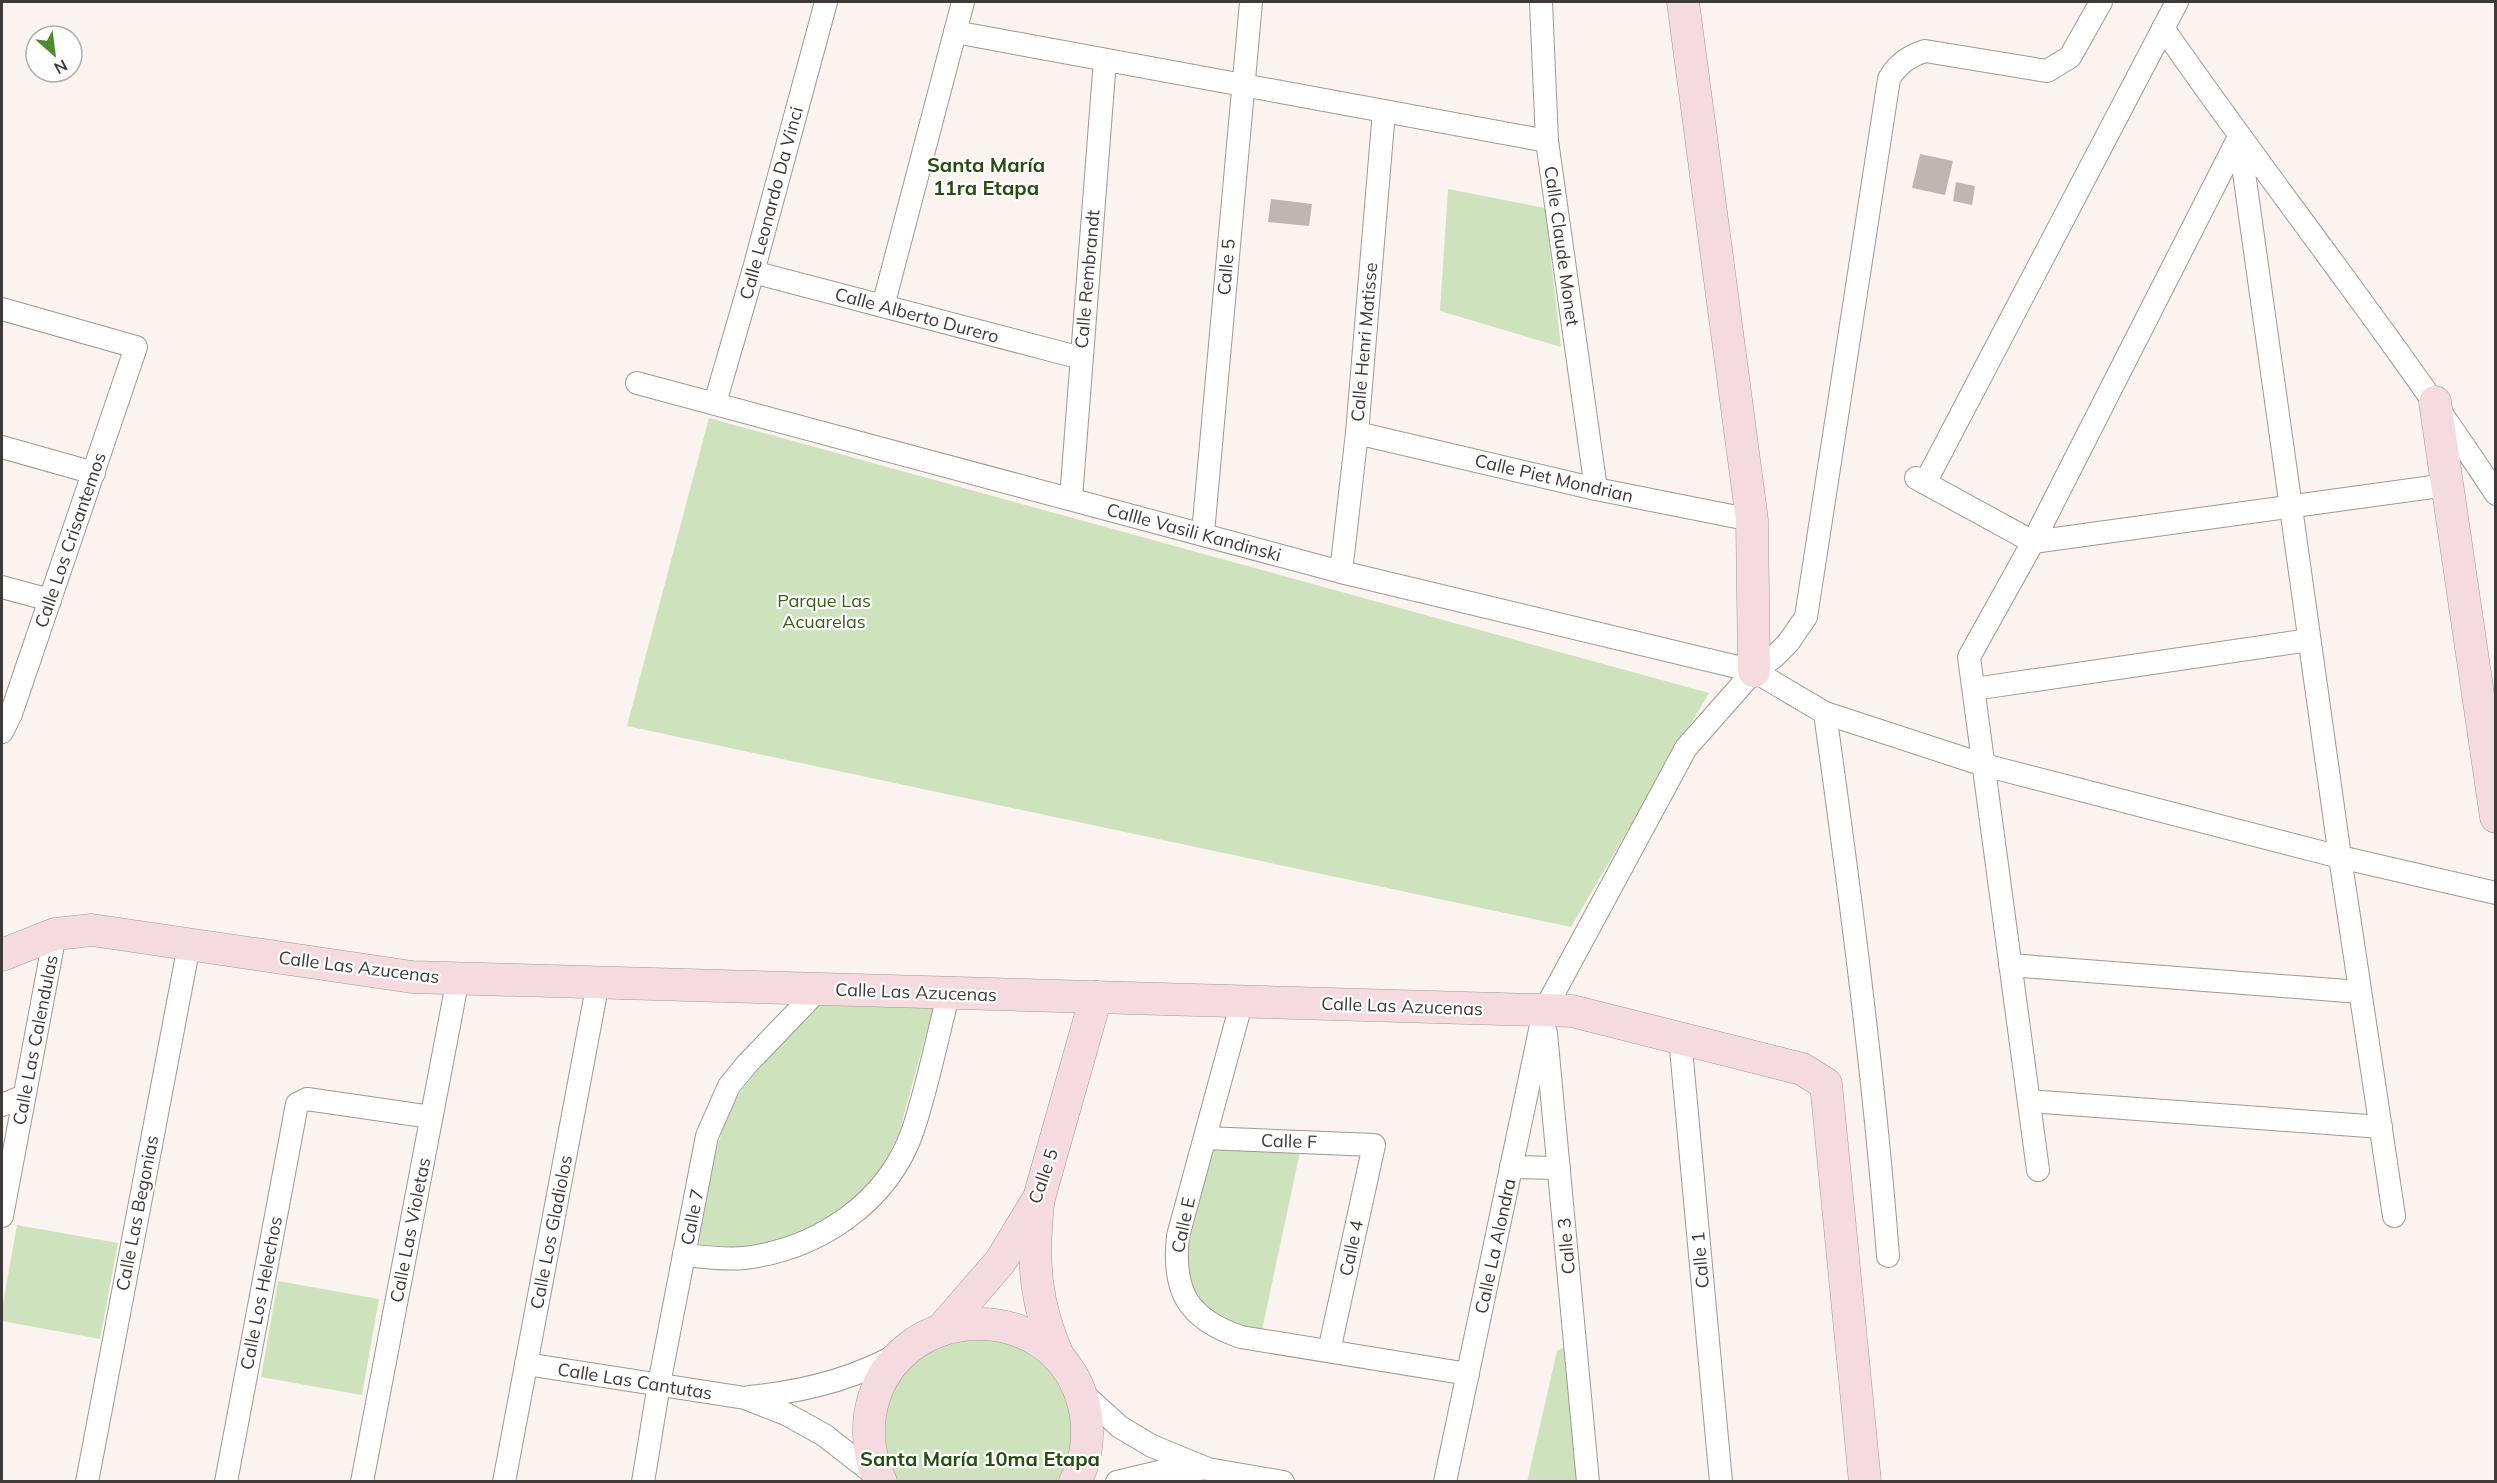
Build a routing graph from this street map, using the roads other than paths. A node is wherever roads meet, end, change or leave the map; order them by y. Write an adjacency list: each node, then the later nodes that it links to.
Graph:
1 (826, 2): 15 (street, Calle Leonardo Da Vinci)
2 (963, 2): 9 (street)
3 (1251, 2): 11 (street, Calle 5)
4 (1541, 2): 14 (street, Calle Claude Monet)
5 (1681, 2): 30 (street)
6 (2101, 2): 37 (street, Calle La Alondra)
7 (2177, 2): 8 (street)
8 (2163, 28): 13 (street); 32 (street)
9 (955, 32): 10 (street); 16 (street)
10 (1105, 60): 11 (street); 18 (street, Calle Rembrandt)
11 (1243, 85): 12 (street); 31 (street, Calle 5)
12 (1384, 111): 14 (street); 22 (street, Calle Henri Matisse)
13 (2239, 137): 20 (street); 29 (street); 32 (street)
14 (1547, 141): 26 (street, Calle Claude Monet)
15 (753, 272): 16 (street, Calle Alberto Durero); 21 (street, Calle Leonardo Da Vinci)
16 (883, 306): 18 (street, Calle Alberto Durero)
17 (2, 309): 24 (street, Calle Los Crisantemos)
18 (1081, 358): 28 (street, Calle Rembrandt)
19 (637, 383): 21 (street, Callle Vasili Kandinski)
20 (2435, 402): 25 (street); 27 (street)
21 (715, 403): 28 (street, Callle Vasili Kandinski)
22 (1357, 433): 26 (street, Calle Piet Mondrian); 33 (street, Calle Henri Matisse)
23 (2, 447): 24 (street)
24 (94, 473): 35 (street, Calle Los Crisantemos)
25 (2447, 485): 29 (street); 42 (street)
26 (1596, 489): 30 (street, Calle Piet Mondrian)
27 (2496, 494)
28 (1071, 498): 31 (street, Callle Vasili Kandinski)
29 (2290, 507): 32 (street); 36 (street)
30 (1752, 520): 37 (street)
31 (1203, 533): 33 (street, Callle Vasili Kandinski)
32 (2032, 542): 38 (street)
33 (1341, 572): 37 (street, Callle Vasili Kandinski)
34 (2, 586): 35 (street)
35 (50, 600): 40 (street, Calle Los Crisantemos)
36 (2309, 640): 38 (street); 43 (street)
37 (1754, 670): 39 (street, Callle Vasili Kandinski); 56 (street, Calle La Alondra)
38 (1974, 689): 41 (street)
39 (1825, 712): 41 (street, Callle Vasili Kandinski); 72 (street)
40 (2, 732)
41 (1984, 765): 43 (street, Callle Vasili Kandinski); 48 (street)
42 (2496, 817)
43 (2340, 857): 44 (street, Callle Vasili Kandinski); 53 (street)
44 (2496, 893)
45 (55, 934): 46 (street, Calle Las Azucenas); 47 (street, Calle Las Azucenas); 58 (street, Calle Las Calendulas)
46 (189, 945): 49 (street, Calle Las Azucenas); 84 (street, Calle Las Begonias)
47 (2, 955)
48 (2010, 965): 53 (street); 59 (street)
49 (458, 978): 50 (street, Calle Las Azucenas); 61 (street, Calle Las Violetas)
50 (598, 982): 51 (street, Calle Las Azucenas); 77 (street, Calle Los Gladiolos)
51 (819, 989): 52 (street, Calle Las Azucenas); 71 (street, Calle 7)
52 (950, 992): 54 (street, Calle Las Azucenas); 71 (street)
53 (2360, 992): 62 (street)
54 (1096, 997): 55 (street, Calle Las Azucenas); 68 (street, Calle 5)
55 (1242, 1001): 56 (street, Calle Las Azucenas); 63 (street, Calle E)
56 (1544, 1011): 57 (street, Calle Las Azucenas); 65 (street, Calle La Alondra); 66 (street, Calle 3)
57 (1680, 1038): 94 (street, Calle 1); 95 (street, Calle Las Azucenas)
58 (24, 1096): 60 (street); 69 (street, Calle Las Calendulas)
59 (2029, 1101): 62 (street); 67 (street)
60 (2, 1105)
61 (431, 1117): 85 (street, Calle Los Helechos); 86 (street, Calle Las Violetas)
62 (2381, 1127): 70 (street)
63 (1205, 1138): 64 (street, Calle F); 75 (street, Calle E)
64 (1374, 1144): 75 (street, Calle 4)
65 (1511, 1167): 66 (street); 78 (street, Calle La Alondra)
66 (1559, 1168): 93 (street, Calle 3)
67 (2038, 1170)
68 (1039, 1198): 73 (street, Calle 5); 76 (street)
69 (2, 1216)
70 (2394, 1216)
71 (684, 1255): 79 (street, Calle 7)
72 (1888, 1256)
73 (941, 1330): 74 (street); 76 (street)
74 (909, 1348): 81 (street, Calle Las Cantutas); 83 (street)
75 (1329, 1351): 78 (street, Calle E)
76 (1060, 1359): 80 (street)
77 (526, 1364): 79 (street, Calle Las Cantutas); 87 (street, Calle Los Gladiolos)
78 (1468, 1374): 92 (street, Calle La Alondra)
79 (659, 1384): 81 (street, Calle Las Cantutas); 88 (street, Calle 7)
80 (1079, 1390): 82 (street); 89 (street)
81 (745, 1398): 83 (street, Calle Las Cantutas)
82 (1208, 1469): 90 (street); 91 (street)
83 (880, 1480)
84 (87, 1482)
85 (226, 1482)
86 (362, 1482)
87 (504, 1482)
88 (643, 1482)
89 (1075, 1482)
90 (1117, 1482)
91 (1283, 1482)
92 (1445, 1482)
93 (1588, 1482)
94 (1721, 1482)
95 (1865, 1482)

